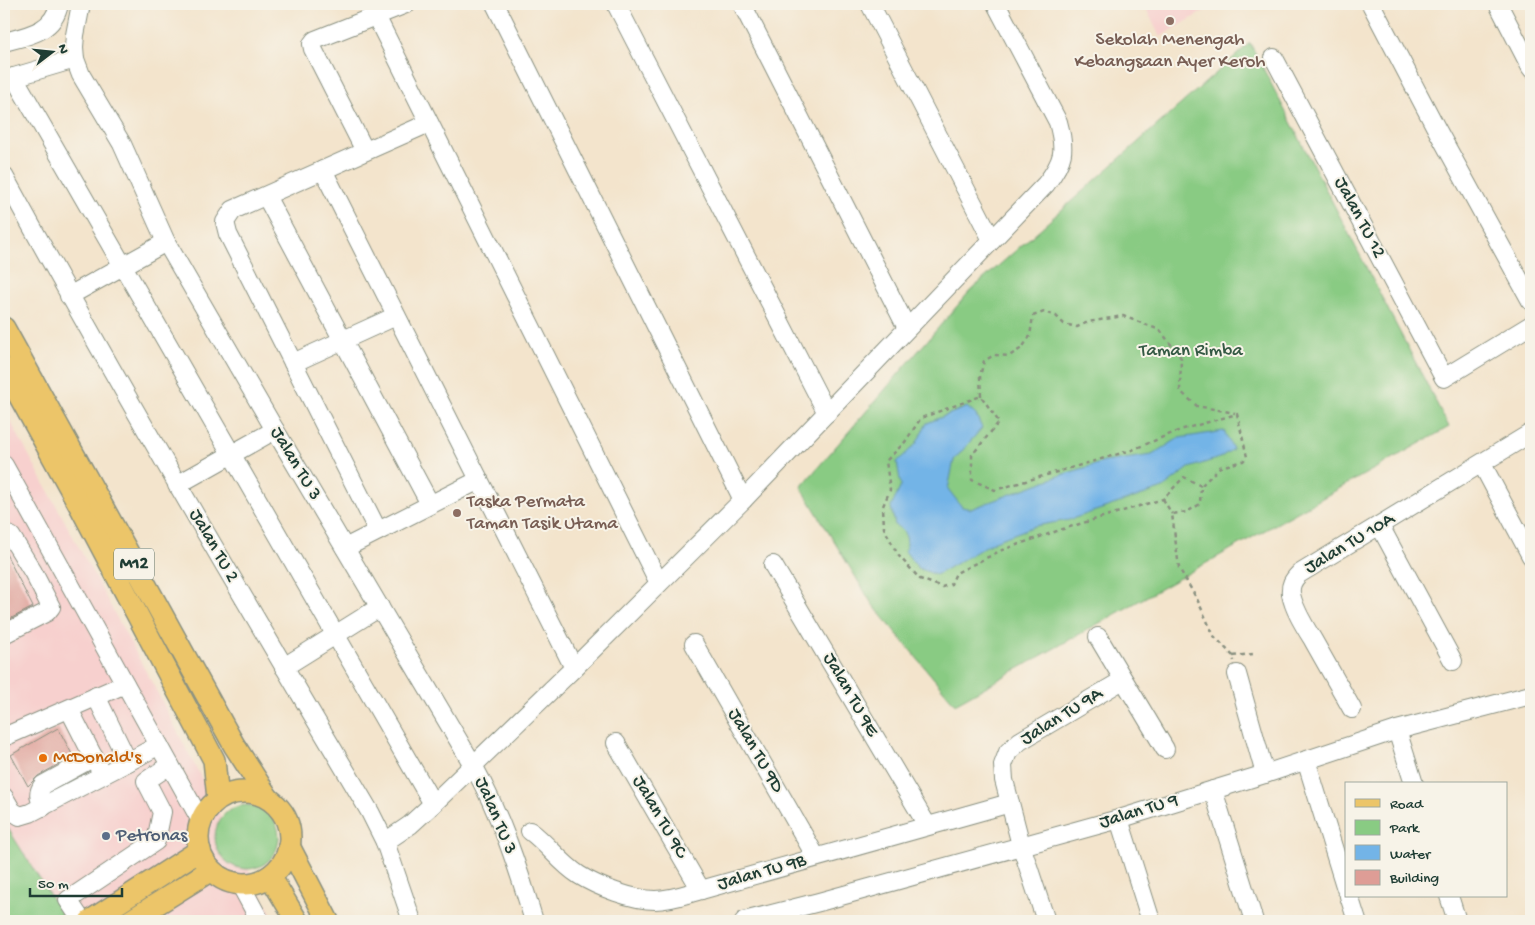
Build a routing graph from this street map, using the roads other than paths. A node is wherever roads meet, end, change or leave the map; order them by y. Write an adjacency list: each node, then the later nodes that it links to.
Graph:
1 (59, 4): 12 (street)
2 (81, 4): 14 (street, Jalan TU 3)
3 (406, 4): 11 (street)
4 (494, 4): 42 (street)
5 (616, 4): 34 (street)
6 (742, 4): 30 (street)
7 (870, 4): 22 (street)
8 (996, 4): 22 (street)
9 (1371, 4): 26 (street)
10 (1498, 4): 15 (street)
11 (376, 16): 17 (street); 18 (street)
12 (4, 42)
13 (1274, 58): 28 (street, Jalan TU 12)
14 (75, 59): 16 (street); 23 (street, Jalan TU 3)
15 (1531, 68)
16 (9, 79): 24 (street)
17 (429, 123): 18 (street); 50 (street)
18 (366, 151): 19 (street)
19 (322, 170): 21 (street); 27 (street)
20 (4, 176): 25 (street, Jalan TU 2)
21 (266, 196): 31 (street); 32 (street)
22 (992, 240): 30 (street)
23 (166, 242): 24 (street); 35 (street, Jalan TU 3)
24 (123, 266): 25 (street); 37 (street)
25 (69, 296): 41 (street, Jalan TU 2)
26 (1531, 301)
27 (396, 316): 31 (street); 40 (street)
28 (1531, 325)
29 (4, 328): 81 (main road, M12)
30 (907, 328): 34 (street)
31 (343, 340): 32 (street); 43 (street)
32 (293, 363): 45 (street)
33 (4, 368): 82 (main road, M12)
34 (827, 413): 42 (street)
35 (275, 430): 37 (street); 47 (street, Jalan TU 3)
36 (1531, 433): 38 (street, Jalan TU 10A)
37 (231, 454): 41 (street); 53 (street)
38 (1482, 464): 44 (street, Jalan TU 10A); 48 (street)
39 (5, 472): 61 (street)
40 (479, 480): 43 (street); 58 (street)
41 (177, 485): 57 (street, Jalan TU 2)
42 (743, 500): 50 (street)
43 (430, 504): 45 (street)
44 (1380, 526): 56 (street); 65 (street, Jalan TU 10A)
45 (378, 531): 47 (street)
46 (4, 534): 52 (street)
47 (345, 548): 51 (street, Jalan TU 3)
48 (1531, 556)
49 (773, 565): 88 (street, Jalan TU 9E)
50 (659, 583): 58 (street)
51 (380, 607): 53 (street); 75 (street, Jalan TU 3)
52 (4, 634)
53 (335, 635): 57 (street); 84 (street)
54 (1098, 637): 60 (street, Jalan TU 9A)
55 (694, 644): 94 (street, Jalan TU 9D)
56 (1453, 661)
57 (284, 667): 90 (street, Jalan TU 2)
58 (574, 668): 75 (street)
59 (1237, 674): 76 (street)
60 (1123, 680): 70 (street, Jalan TU 9A); 83 (street, Jalan TU 9A)
61 (126, 684): 62 (street); 69 (street)
62 (96, 696): 64 (street); 73 (street)
63 (1531, 696): 66 (street, Jalan TU 9)
64 (69, 709): 67 (street); 71 (street)
65 (1352, 709)
66 (1397, 730): 72 (street, Jalan TU 9); 78 (street)
67 (4, 737)
68 (616, 743): 99 (street, Jalan TU 9C)
69 (159, 745): 73 (street); 74 (street)
70 (1165, 749)
71 (94, 758): 77 (street); 85 (street)
72 (1306, 760): 76 (street, Jalan TU 9); 98 (street)
73 (128, 762): 77 (street)
74 (170, 765): 87 (street); 102 (street)
75 (474, 765): 84 (street); 109 (street, Jalan TU 3)
76 (1265, 774): 79 (street, Jalan TU 9)
77 (103, 775): 85 (street)
78 (1413, 782)
79 (1213, 790): 86 (street, Jalan TU 9); 113 (street)
80 (4, 797): 85 (street)
81 (268, 798): 82 (main road); 92 (main road, M12)
82 (218, 800): 87 (main road)
83 (1010, 803): 88 (street, Jalan TU 9B); 91 (street, Jalan TU 9A)
84 (433, 804): 90 (street)
85 (43, 807)
86 (1119, 819): 91 (street, Jalan TU 9); 112 (street)
87 (201, 821): 93 (main road)
88 (927, 826): 94 (street, Jalan TU 9B)
89 (530, 831): 99 (street, Jalan TU 9B)
90 (385, 842): 108 (street, Jalan TU 2)
91 (1021, 845): 110 (street, Jalan TU 9); 111 (street, Jalan TU 9A)
92 (289, 846): 96 (main road); 107 (main road, M12)
93 (200, 850): 95 (main road); 103 (main road)
94 (816, 857): 99 (street, Jalan TU 9B)
95 (211, 870): 97 (main road); 104 (main road)
96 (270, 876): 97 (main road); 106 (main road)
97 (240, 884): 105 (street)
98 (1345, 885)
99 (701, 890)
100 (1350, 898): 114 (street)
101 (1450, 898): 115 (street)
102 (82, 921)
103 (90, 921)
104 (130, 921)
105 (260, 921)
106 (297, 921)
107 (328, 921)
108 (412, 921)
109 (534, 921)
110 (744, 921)
111 (1046, 921)
112 (1151, 921)
113 (1254, 921)
114 (1356, 921)
115 (1457, 921)

